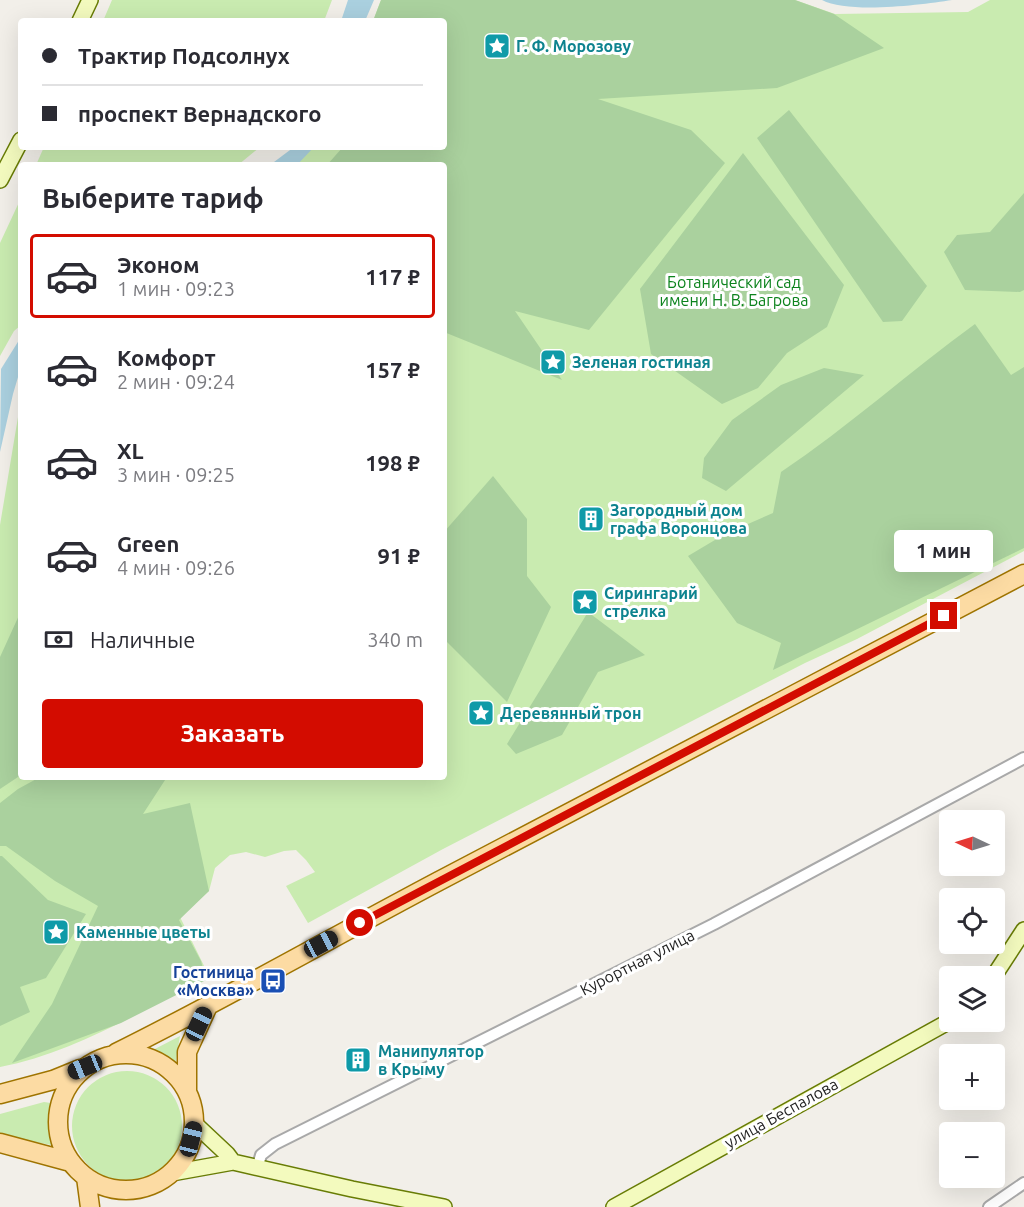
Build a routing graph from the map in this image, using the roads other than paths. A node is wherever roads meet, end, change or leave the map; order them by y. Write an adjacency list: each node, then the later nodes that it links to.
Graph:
1 (90, 0): 2 (main road)
2 (81, 18)
3 (18, 146): 4 (main road)
4 (0, 180)
5 (1024, 574): 9 (main road)
6 (1024, 758): 19 (street, Курортная улица)
7 (1024, 930): 8 (main road)
8 (1001, 966)
9 (207, 1008): 11 (main road); 13 (main road)
10 (939, 1027): 27 (main road, улица Беспалова)
11 (116, 1053): 12 (main road); 13 (main road)
12 (85, 1067): 14 (main road); 17 (main road)
13 (187, 1090): 15 (main road)
14 (0, 1094)
15 (195, 1124): 18 (main road); 20 (main road)
16 (0, 1143): 17 (main road)
17 (67, 1161): 21 (main road)
18 (233, 1162): 19 (main road); 20 (main road)
19 (257, 1169): 26 (main road)
20 (172, 1173): 23 (main road)
21 (86, 1178): 23 (main road); 24 (main road)
22 (1024, 1183): 28 (street)
23 (150, 1188): 25 (main road)
24 (90, 1207)
25 (132, 1207)
26 (444, 1207)
27 (614, 1207)
28 (989, 1207)

